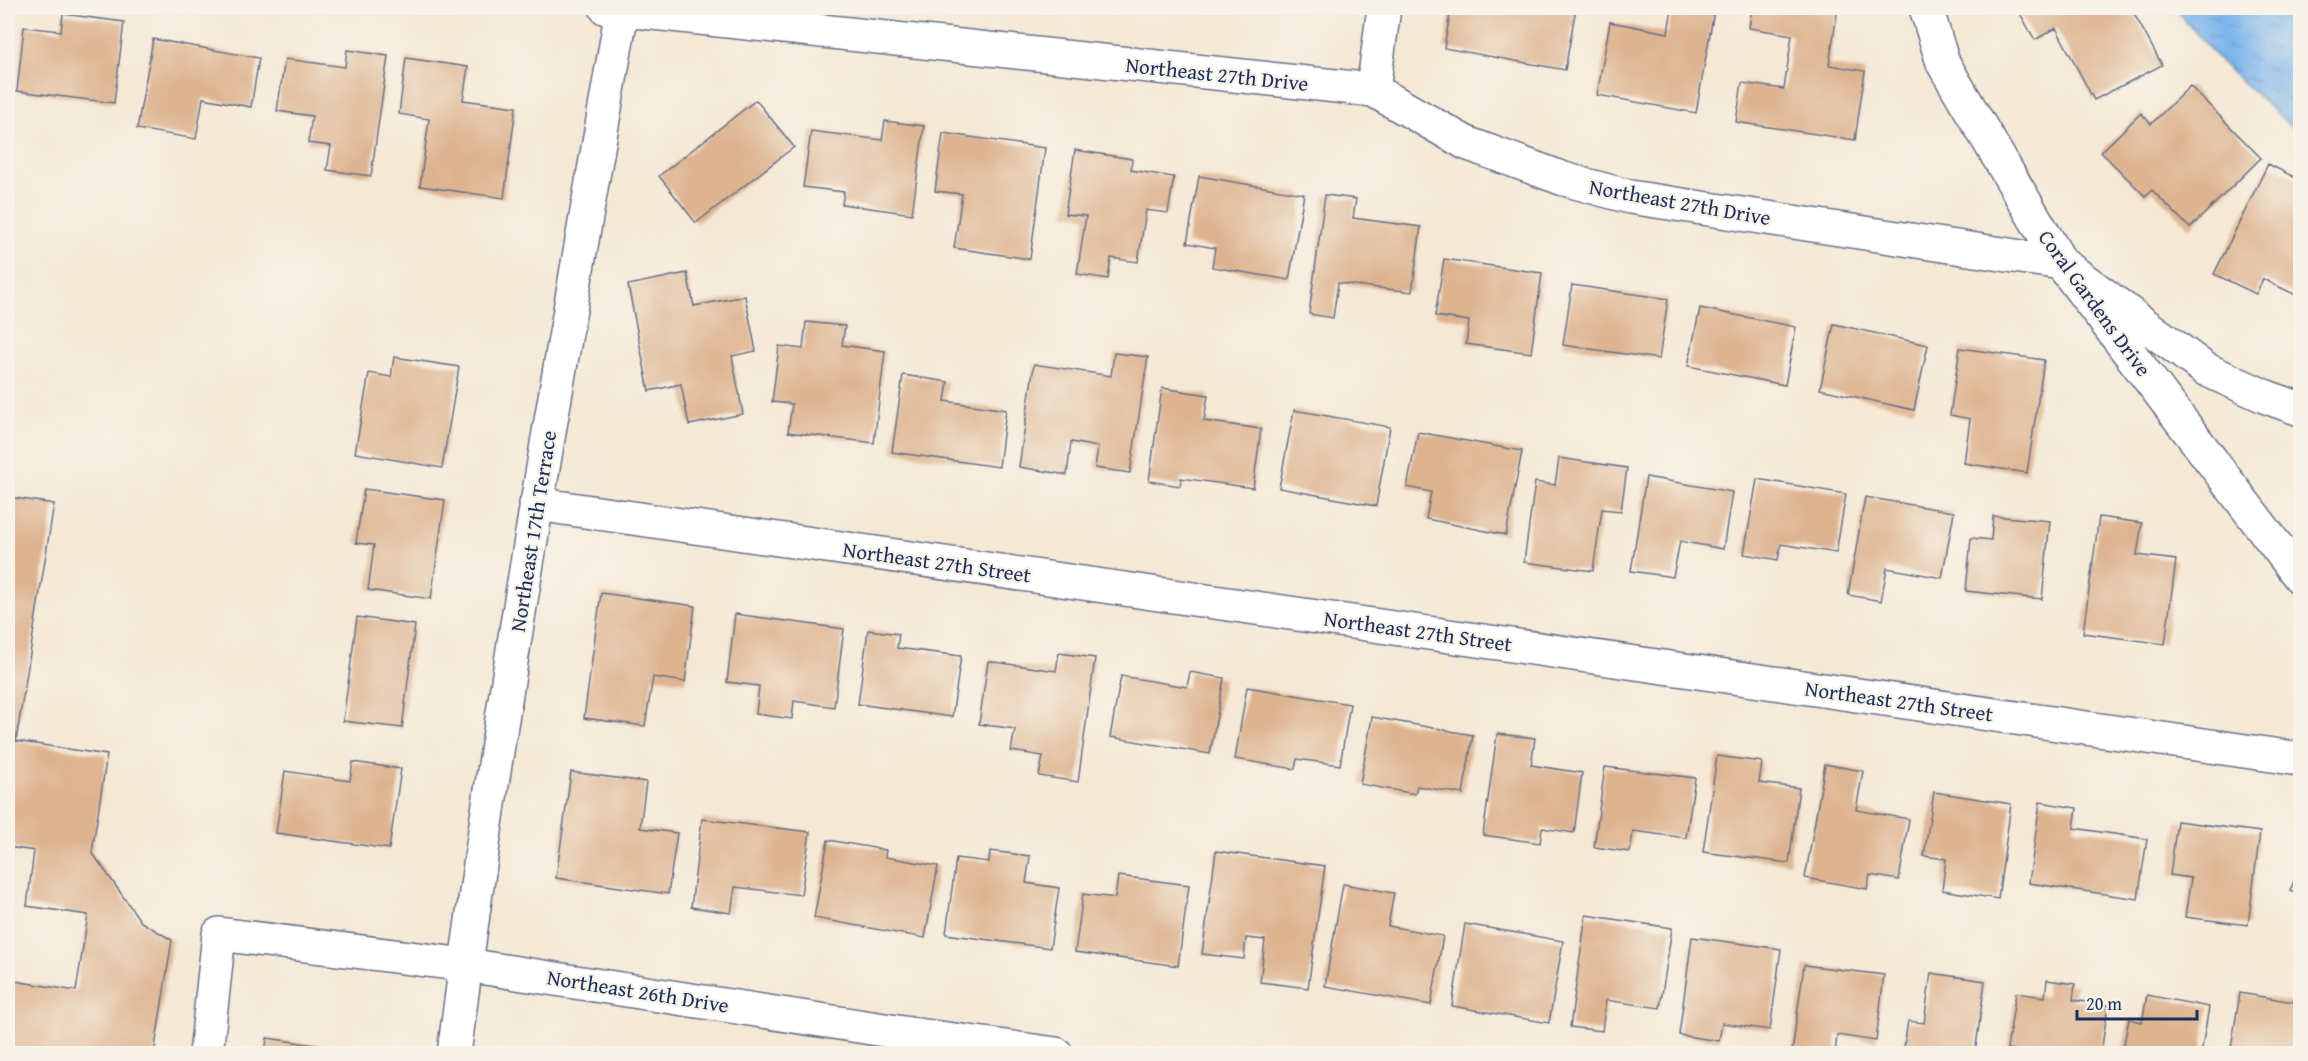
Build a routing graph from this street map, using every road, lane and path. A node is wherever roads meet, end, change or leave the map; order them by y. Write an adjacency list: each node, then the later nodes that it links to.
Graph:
1 (1384, 8): 4 (street)
2 (1926, 8): 5 (street, Coral Gardens Drive)
3 (614, 9): 4 (street, Northeast 27th Drive); 7 (street, Northeast 17th Terrace)
4 (1373, 90): 5 (street, Northeast 27th Drive)
5 (2061, 263): 6 (street, Northeast 27th Drive); 8 (street, Coral Gardens Drive)
6 (2301, 409)
7 (536, 504): 9 (street, Northeast 27th Street); 10 (street, Northeast 17th Terrace)
8 (2301, 577)
9 (2301, 759)
10 (466, 965): 11 (street, Northeast 26th Drive); 12 (street, Northeast 17th Terrace); 13 (street, Northeast 26th Drive)
11 (206, 1053)
12 (454, 1053)
13 (1056, 1053)

